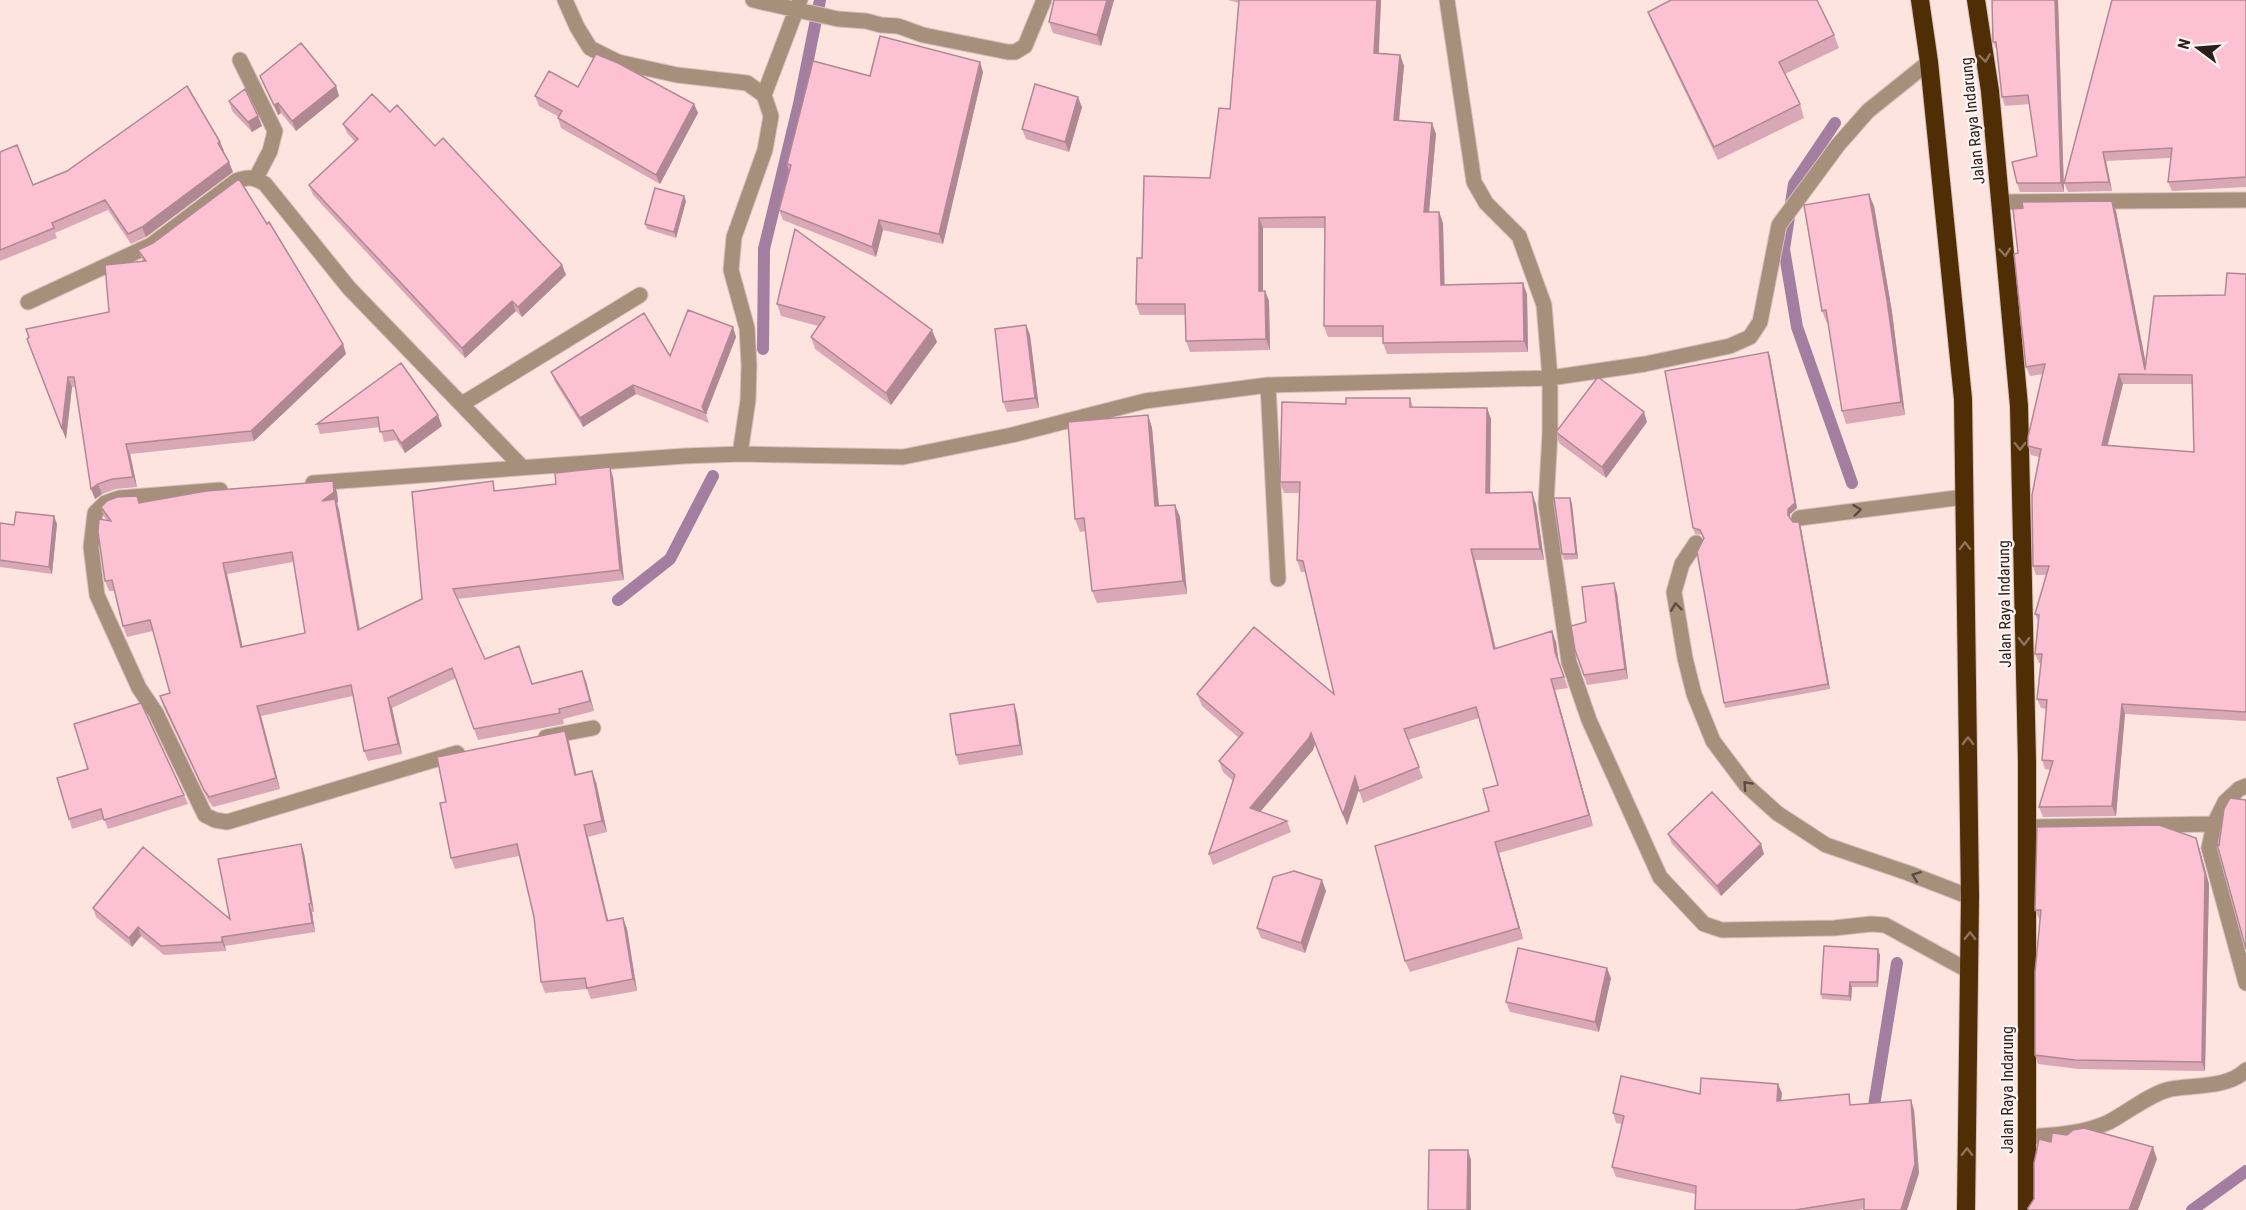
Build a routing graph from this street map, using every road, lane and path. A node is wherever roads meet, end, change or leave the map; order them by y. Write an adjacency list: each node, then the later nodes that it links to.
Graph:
1 (565, 0): 10 (street)
2 (753, 0): 7 (street)
3 (1044, 0): 7 (street)
4 (1447, 0): 16 (street)
5 (1920, 0): 9 (highway)
6 (1977, 0): 13 (highway, Jalan Raya Indarung, one-way to 13)
7 (801, 7): 10 (street)
8 (240, 60): 11 (street)
9 (1929, 62): 16 (street); 23 (highway)
10 (764, 95): 19 (street)
11 (256, 178): 15 (street); 18 (street)
12 (2246, 200): 13 (street)
13 (2000, 202): 32 (highway, Jalan Raya Indarung, one-way to 32)
14 (640, 295): 18 (street)
15 (28, 302)
16 (1550, 378): 17 (street); 34 (street)
17 (1268, 385): 19 (street); 26 (street)
18 (462, 404): 20 (street)
19 (740, 454): 20 (street)
20 (522, 467): 21 (street)
21 (297, 484)
22 (237, 489): 29 (street)
23 (1964, 497): 24 (street, one-way to 23); 33 (highway, one-way to 23)
24 (1799, 518)
25 (1696, 543): 33 (street, one-way to 25)
26 (1278, 579)
27 (593, 728): 28 (street)
28 (536, 739)
29 (467, 752)
30 (2246, 786): 31 (street)
31 (2214, 824): 32 (street); 35 (street)
32 (2026, 827): 37 (highway, Jalan Raya Indarung)
33 (1970, 897): 34 (highway, one-way to 33)
34 (1969, 971): 38 (highway, one-way to 34)
35 (2246, 983)
36 (2246, 1070): 37 (street)
37 (2027, 1137): 39 (highway, Jalan Raya Indarung)
38 (1966, 1210)
39 (2027, 1210)

